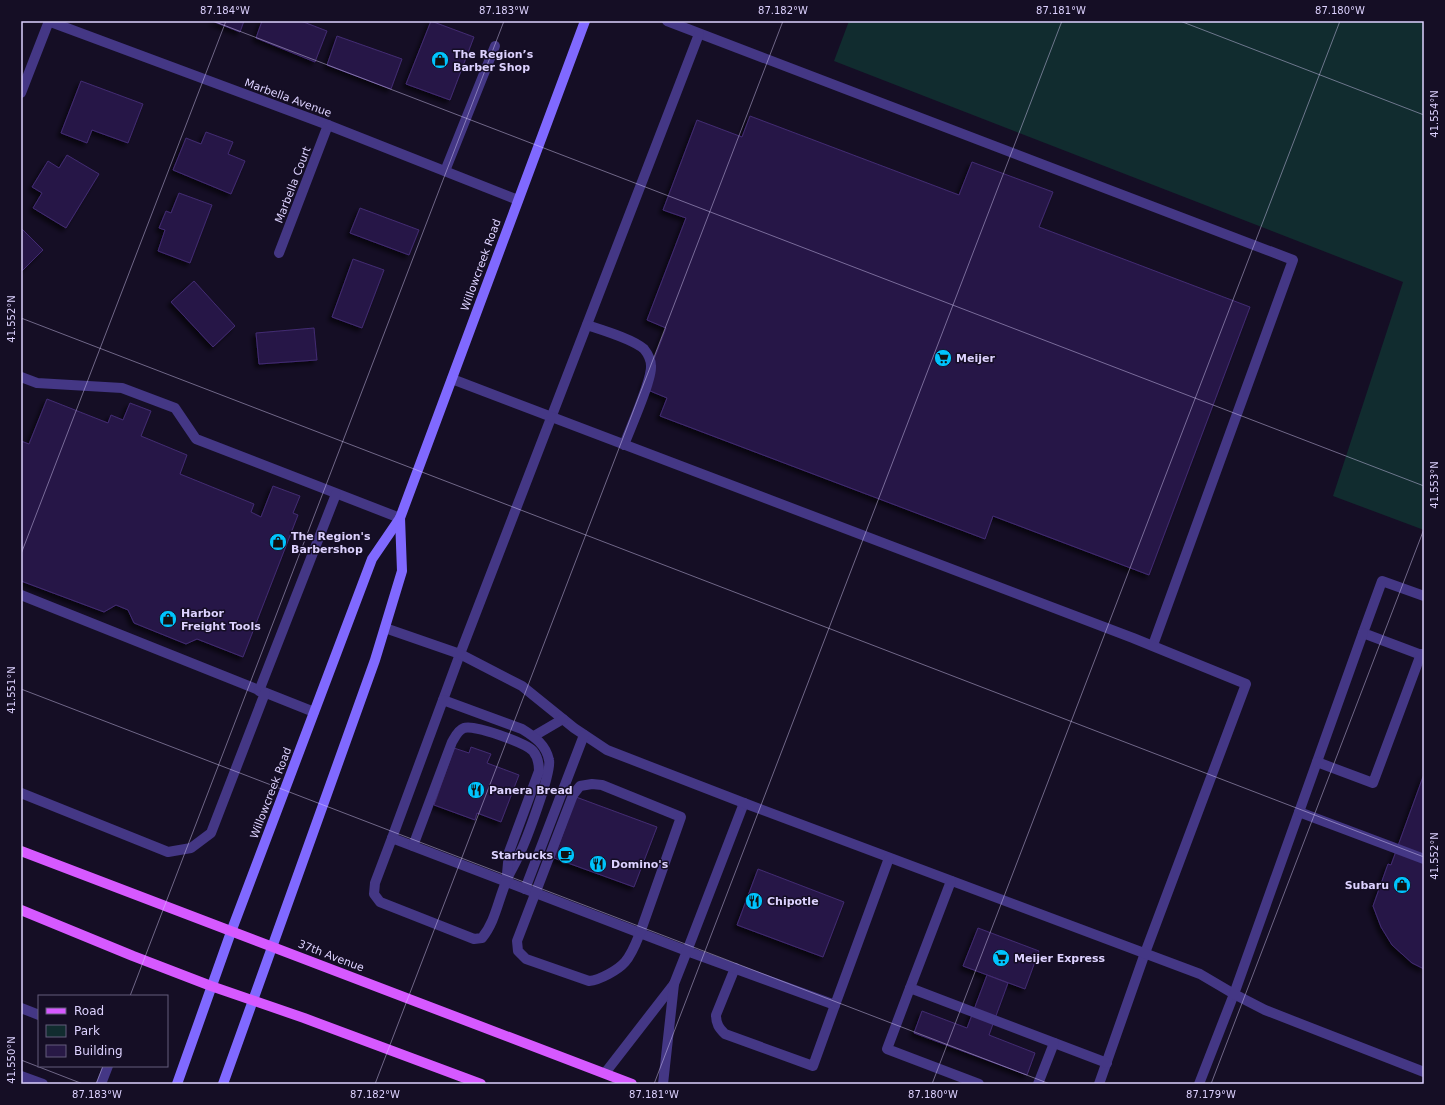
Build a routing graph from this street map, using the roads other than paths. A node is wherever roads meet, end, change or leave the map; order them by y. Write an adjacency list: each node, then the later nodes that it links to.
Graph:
1 (49, 21): 6 (street); 7 (street, Marbella Avenue)
2 (585, 21): 9 (main road, Willowcreek Road)
3 (667, 21): 4 (street)
4 (699, 34): 11 (street); 22 (street)
5 (495, 46): 8 (street)
6 (21, 93)
7 (328, 125): 8 (street, Marbella Avenue); 10 (street, Marbella Court)
8 (445, 171): 9 (street, Marbella Avenue)
9 (518, 200): 13 (main road, Willowcreek Road)
10 (280, 253)
11 (587, 325): 14 (street); 15 (street)
12 (21, 377): 16 (street)
13 (452, 379): 14 (street); 17 (main road, Willowcreek Road)
14 (552, 417): 15 (street); 23 (street)
15 (624, 445): 22 (street)
16 (336, 494): 17 (street); 25 (street)
17 (400, 518): 20 (main road, Willowcreek Road); 27 (main road, Willowcreek Road)
18 (21, 595): 25 (street)
19 (1424, 596): 21 (street)
20 (385, 628): 23 (street); 47 (main road, Willowcreek Road)
21 (1363, 633): 24 (street); 31 (street)
22 (1153, 645): 49 (street)
23 (460, 654): 26 (street); 28 (street)
24 (1422, 655): 31 (street)
25 (262, 692): 27 (street); 32 (street)
26 (443, 700): 30 (street); 35 (street)
27 (314, 712): 45 (main road, Willowcreek Road)
28 (563, 719): 29 (street); 30 (street)
29 (584, 735): 33 (street); 42 (street)
30 (534, 736): 41 (street)
31 (1317, 762): 34 (street)
32 (21, 793)
33 (744, 803): 38 (street); 48 (street)
34 (1299, 812): 39 (street); 54 (street)
35 (392, 838): 36 (street); 41 (street)
36 (413, 846): 41 (street); 41 (street)
37 (21, 851): 45 (main road, 37th Avenue)
38 (889, 858): 40 (street); 56 (street)
39 (1424, 859)
40 (951, 881): 49 (street); 53 (street)
41 (506, 882): 42 (street)
42 (525, 889): 43 (street)
43 (535, 893): 46 (street); 46 (street); 46 (street)
44 (21, 910): 52 (main road)
45 (232, 932): 47 (main road, 37th Avenue); 52 (main road, Willowcreek Road)
46 (640, 934): 48 (street)
47 (273, 946): 55 (main road, Willowcreek Road); 63 (main road, 37th Avenue)
48 (687, 951): 50 (street); 51 (street)
49 (1145, 953): 54 (street); 60 (street)
50 (734, 968): 56 (street); 56 (street)
51 (674, 984): 63 (street); 71 (street)
52 (211, 986): 55 (main road); 67 (main road, Willowcreek Road)
53 (910, 988): 59 (street); 72 (street)
54 (1234, 994): 62 (street); 75 (street)
55 (253, 1000): 68 (main road, Willowcreek Road); 69 (main road)
56 (835, 1005)
57 (21, 1008): 58 (street)
58 (38, 1015)
59 (1054, 1043): 60 (street); 73 (street)
60 (1107, 1063): 74 (street)
61 (108, 1067): 66 (street)
62 (1424, 1072)
63 (605, 1074): 70 (main road, 37th Avenue)
64 (21, 1076): 65 (street)
65 (43, 1084)
66 (101, 1084)
67 (177, 1084)
68 (223, 1084)
69 (481, 1084)
70 (632, 1084)
71 (663, 1084)
72 (979, 1084)
73 (1038, 1084)
74 (1099, 1084)
75 (1199, 1084)

